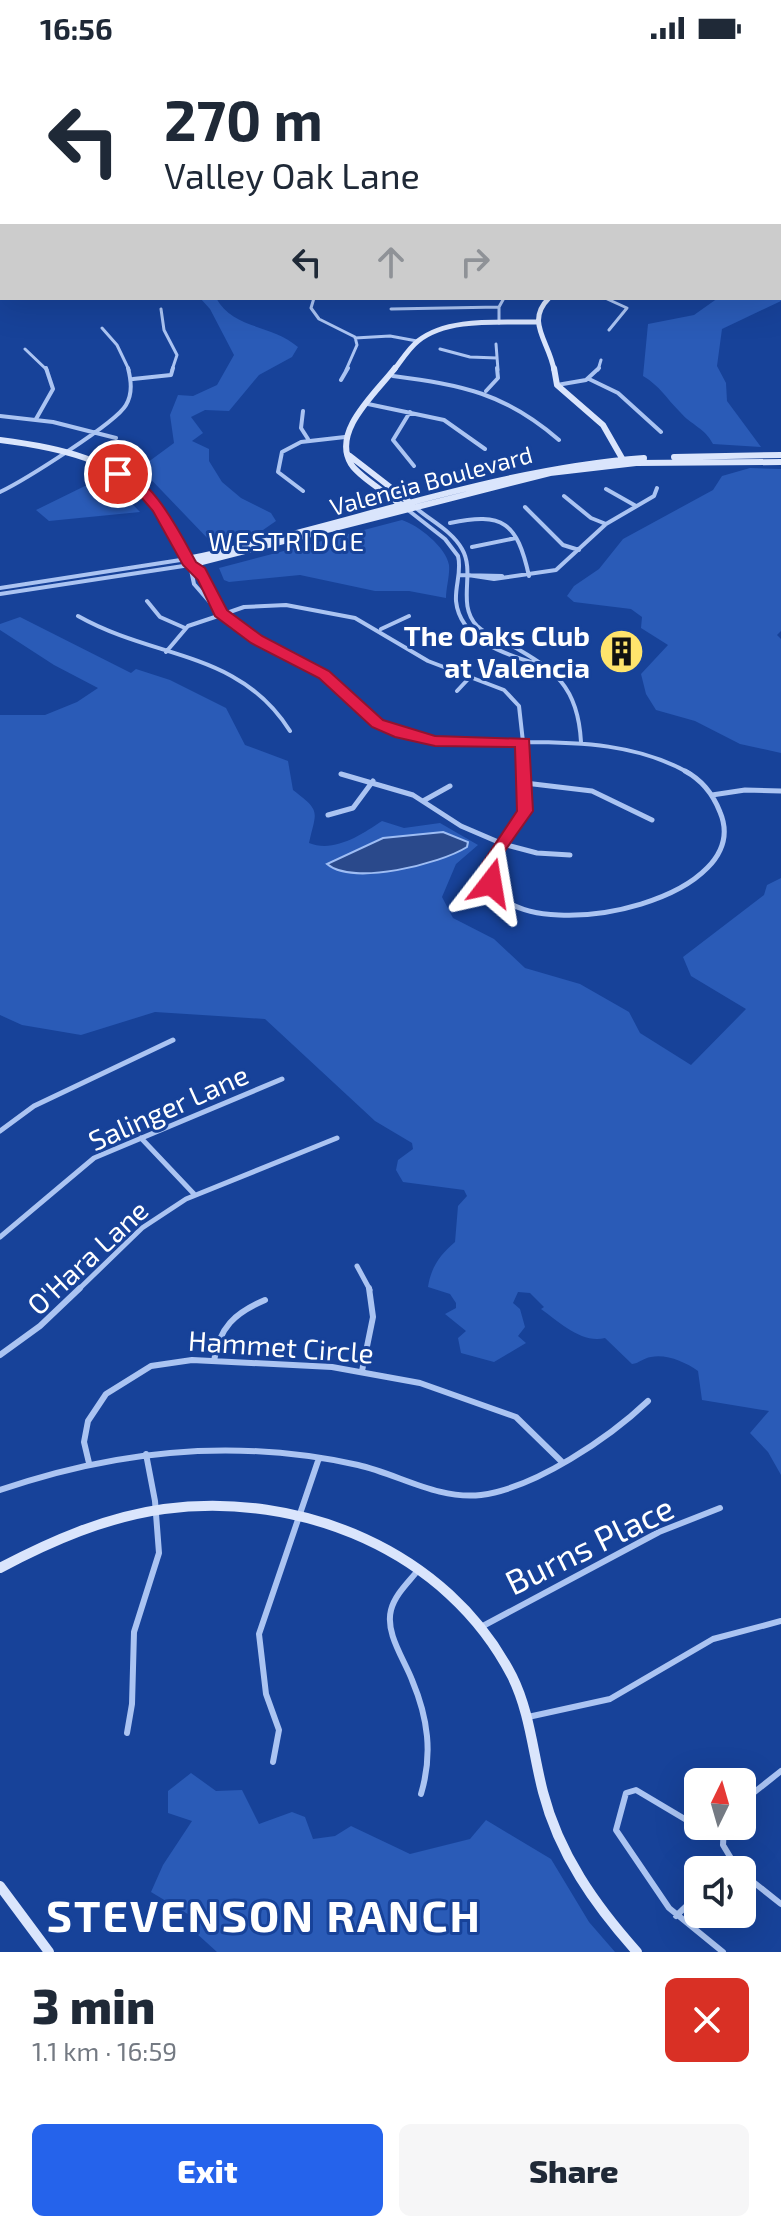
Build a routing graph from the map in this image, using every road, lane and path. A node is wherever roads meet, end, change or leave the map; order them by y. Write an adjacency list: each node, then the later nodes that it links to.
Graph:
1 (313, 300): 12 (street)
2 (503, 300): 5 (street)
3 (547, 300): 8 (street)
4 (609, 300): 11 (street)
5 (499, 307): 7 (street); 9 (street)
6 (161, 309): 20 (street)
7 (391, 309)
8 (536, 322): 9 (street); 23 (street)
9 (499, 323): 13 (street)
10 (102, 328): 20 (street)
11 (609, 330)
12 (355, 338): 13 (street); 22 (street)
13 (417, 341): 19 (street)
14 (496, 344): 17 (street)
15 (25, 349): 29 (street)
16 (440, 349): 17 (street)
17 (497, 358): 24 (street)
18 (601, 360): 21 (street)
19 (393, 376): 24 (street); 25 (street)
20 (133, 379): 30 (street)
21 (589, 379): 23 (street); 31 (street)
22 (341, 380)
23 (557, 385): 41 (street)
24 (485, 392): 36 (street)
25 (368, 404): 27 (street); 32 (street)
26 (303, 411): 35 (street)
27 (410, 412): 37 (street); 43 (street)
28 (0, 416): 29 (street)
29 (36, 419): 30 (street)
30 (95, 432): 33 (street); 38 (street)
31 (661, 432)
32 (345, 437): 35 (street); 49 (street)
33 (116, 438)
34 (0, 440): 38 (street)
35 (308, 440): 46 (street)
36 (559, 440)
37 (485, 449)
38 (66, 452): 47 (street); 57 (street)
39 (781, 455): 40 (street, Valencia Boulevard)
40 (762, 458): 41 (street, Valencia Boulevard); 42 (street, Valencia Boulevard)
41 (624, 462): 49 (street, Valencia Boulevard)
42 (781, 462)
43 (414, 466)
44 (657, 488): 50 (street)
45 (606, 489): 50 (street)
46 (303, 491)
47 (0, 492)
48 (564, 496): 53 (street)
49 (409, 506): 57 (street, Valencia Boulevard); 58 (street); 59 (street)
50 (636, 506): 53 (street)
51 (525, 507): 56 (street)
52 (450, 523): 54 (street)
53 (606, 524): 56 (street)
54 (516, 538): 55 (street); 60 (street)
55 (472, 547)
56 (579, 550): 60 (street)
57 (189, 562): 61 (street, Valencia Boulevard); 62 (street, Valencia Boulevard); 64 (street); 64 (street)
58 (459, 575): 59 (street); 70 (street)
59 (468, 575): 60 (street); 70 (street)
60 (529, 577)
61 (0, 588)
62 (0, 594)
63 (147, 601): 67 (street)
64 (220, 612): 67 (street); 68 (street); 74 (street)
65 (78, 616): 69 (street)
66 (409, 616): 68 (street)
67 (185, 628): 69 (street)
68 (380, 629): 71 (street)
69 (166, 652): 73 (street)
70 (538, 665): 75 (street)
71 (471, 676): 72 (street); 74 (street)
72 (457, 691)
73 (290, 731)
74 (523, 742): 75 (street); 78 (street)
75 (581, 742): 81 (street)
76 (341, 774): 77 (street)
77 (373, 781): 82 (street); 83 (street)
78 (525, 783): 84 (street); 85 (street)
79 (450, 786): 82 (street)
80 (781, 791): 81 (street)
81 (712, 795): 85 (street)
82 (423, 801): 85 (street)
83 (328, 815)
84 (652, 820)
85 (503, 844): 86 (street)
86 (570, 855)
87 (173, 1040): 89 (street)
88 (282, 1079): 90 (street, Salinger Lane)
89 (0, 1131)
90 (141, 1138): 92 (street); 93 (street, Salinger Lane)
91 (337, 1138): 92 (street, O'Hara Lane)
92 (194, 1194): 96 (street, O'Hara Lane)
93 (0, 1237)
94 (357, 1266): 98 (street)
95 (265, 1300): 97 (street)
96 (0, 1355)
97 (214, 1361): 98 (street, Hammet Circle); 103 (street, Hammet Circle)
98 (362, 1371): 102 (street, Hammet Circle)
99 (648, 1401): 102 (street)
100 (146, 1454): 101 (street); 103 (street); 106 (street)
101 (319, 1458): 102 (street); 107 (street)
102 (561, 1461)
103 (89, 1463): 104 (street)
104 (0, 1490)
105 (720, 1508): 111 (street, Burns Place)
106 (156, 1511): 107 (street); 108 (street); 113 (street)
107 (300, 1515): 109 (street); 114 (street)
108 (0, 1568)
109 (420, 1569): 111 (street); 117 (street)
110 (781, 1621): 112 (street)
111 (481, 1627): 112 (street)
112 (528, 1717): 125 (street)
113 (127, 1733)
114 (273, 1762)
115 (781, 1771): 116 (street)
116 (756, 1791)
117 (421, 1794)
118 (684, 1819): 123 (street)
119 (756, 1884): 121 (street)
120 (1, 1891): 124 (street)
121 (781, 1904)
122 (684, 1908): 123 (street)
123 (676, 1916): 126 (street)
124 (49, 1952)
125 (637, 1952)
126 (723, 1952)

